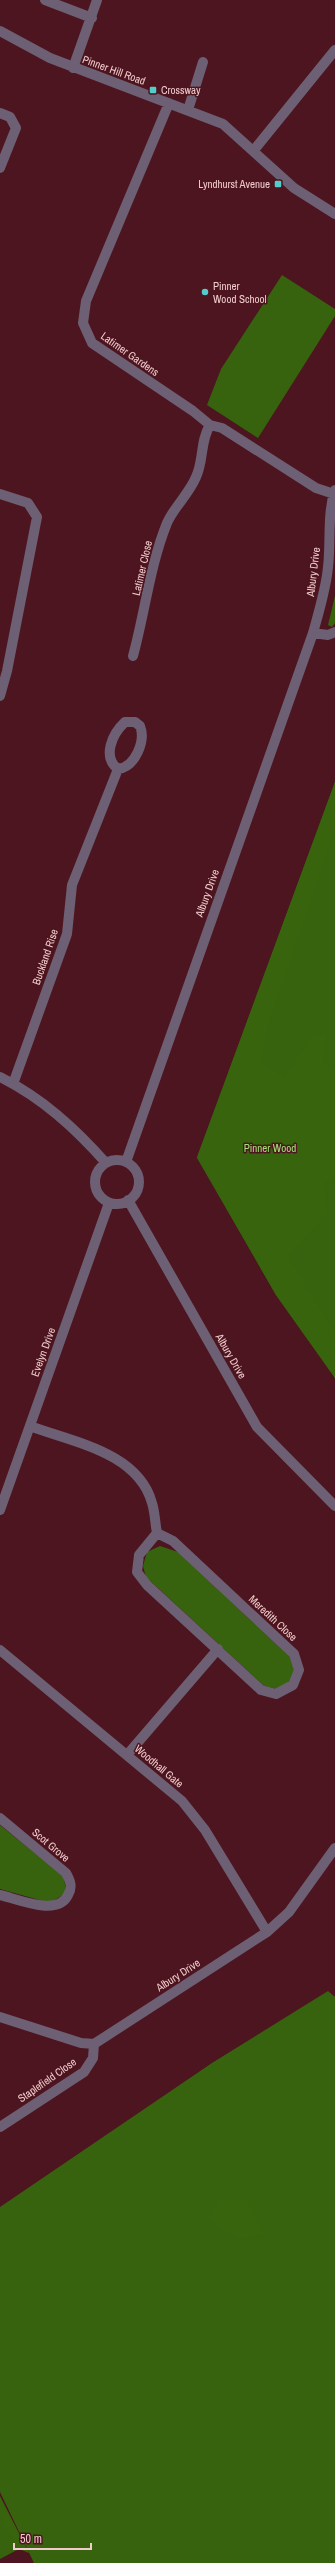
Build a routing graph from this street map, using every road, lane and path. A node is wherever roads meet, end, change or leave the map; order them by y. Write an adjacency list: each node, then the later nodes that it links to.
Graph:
1 (45, 0): 3 (street)
2 (97, 0): 3 (street)
3 (92, 18): 7 (street)
4 (0, 31): 7 (street, Pinner Hill Road)
5 (335, 50): 11 (street)
6 (203, 62): 9 (street)
7 (73, 68): 8 (street, Pinner Hill Road)
8 (169, 103): 9 (street, Pinner Hill Road); 14 (street, Latimer Gardens)
9 (188, 110): 11 (street, Pinner Hill Road)
10 (0, 113): 12 (street)
11 (254, 150): 13 (street, Pinner Hill Road)
12 (0, 168)
13 (335, 214)
14 (210, 425): 15 (street, Latimer Gardens); 20 (street, Latimer Close)
15 (334, 492): 17 (street, Albury Drive)
16 (0, 494): 21 (street)
17 (333, 514): 19 (street, Albury Drive)
18 (335, 632): 19 (street)
19 (313, 633): 25 (street, Albury Drive)
20 (133, 656)
21 (0, 696)
22 (118, 769): 22 (street); 24 (street, Buckland Rise)
23 (0, 1077): 24 (street)
24 (13, 1084): 26 (street)
25 (126, 1162): 26 (street); 27 (street)
26 (106, 1163): 28 (street)
27 (128, 1200): 28 (street); 30 (street, Albury Drive)
28 (109, 1203): 29 (street, Evelyn Drive)
29 (30, 1426): 31 (street, Evelyn Drive); 32 (street)
30 (335, 1506)
31 (0, 1510)
32 (156, 1533): 33 (street, Meredith Close); 33 (street, Meredith Close)
33 (218, 1649): 35 (street)
34 (0, 1650): 35 (street, Woodhall Gate)
35 (127, 1755): 39 (street, Woodhall Gate)
36 (0, 1818): 38 (street, Scot Grove)
37 (335, 1848): 39 (street, Albury Drive)
38 (0, 1895)
39 (267, 1932): 41 (street, Albury Drive)
40 (0, 2017): 41 (street)
41 (94, 2044): 42 (street, Staplefield Close)
42 (0, 2126)

